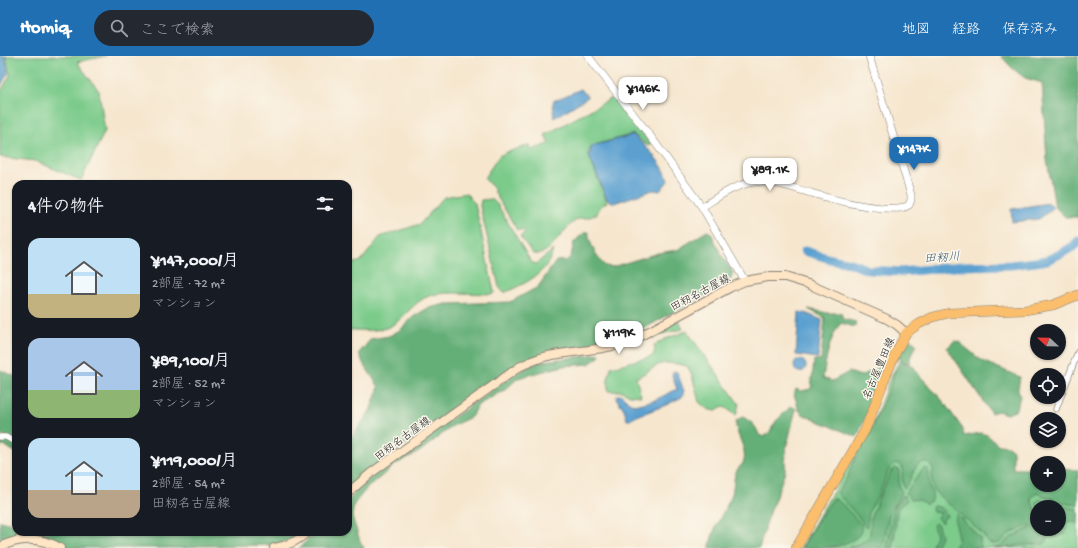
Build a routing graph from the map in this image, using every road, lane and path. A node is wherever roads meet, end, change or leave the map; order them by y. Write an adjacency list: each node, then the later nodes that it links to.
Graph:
1 (588, 56): 3 (street)
2 (869, 56): 3 (street)
3 (702, 207): 4 (street)
4 (745, 281): 6 (main road, 田籾名古屋線); 11 (main road, 田籾名古屋線)
5 (1078, 295): 6 (main road, 名古屋豊田線)
6 (906, 333): 16 (main road, 名古屋豊田線)
7 (1078, 352): 8 (street)
8 (1056, 409)
9 (0, 437): 10 (street)
10 (12, 441)
11 (352, 490)
12 (303, 536): 15 (main road)
13 (0, 547): 14 (main road)
14 (60, 548)
15 (274, 548)
16 (796, 548)

